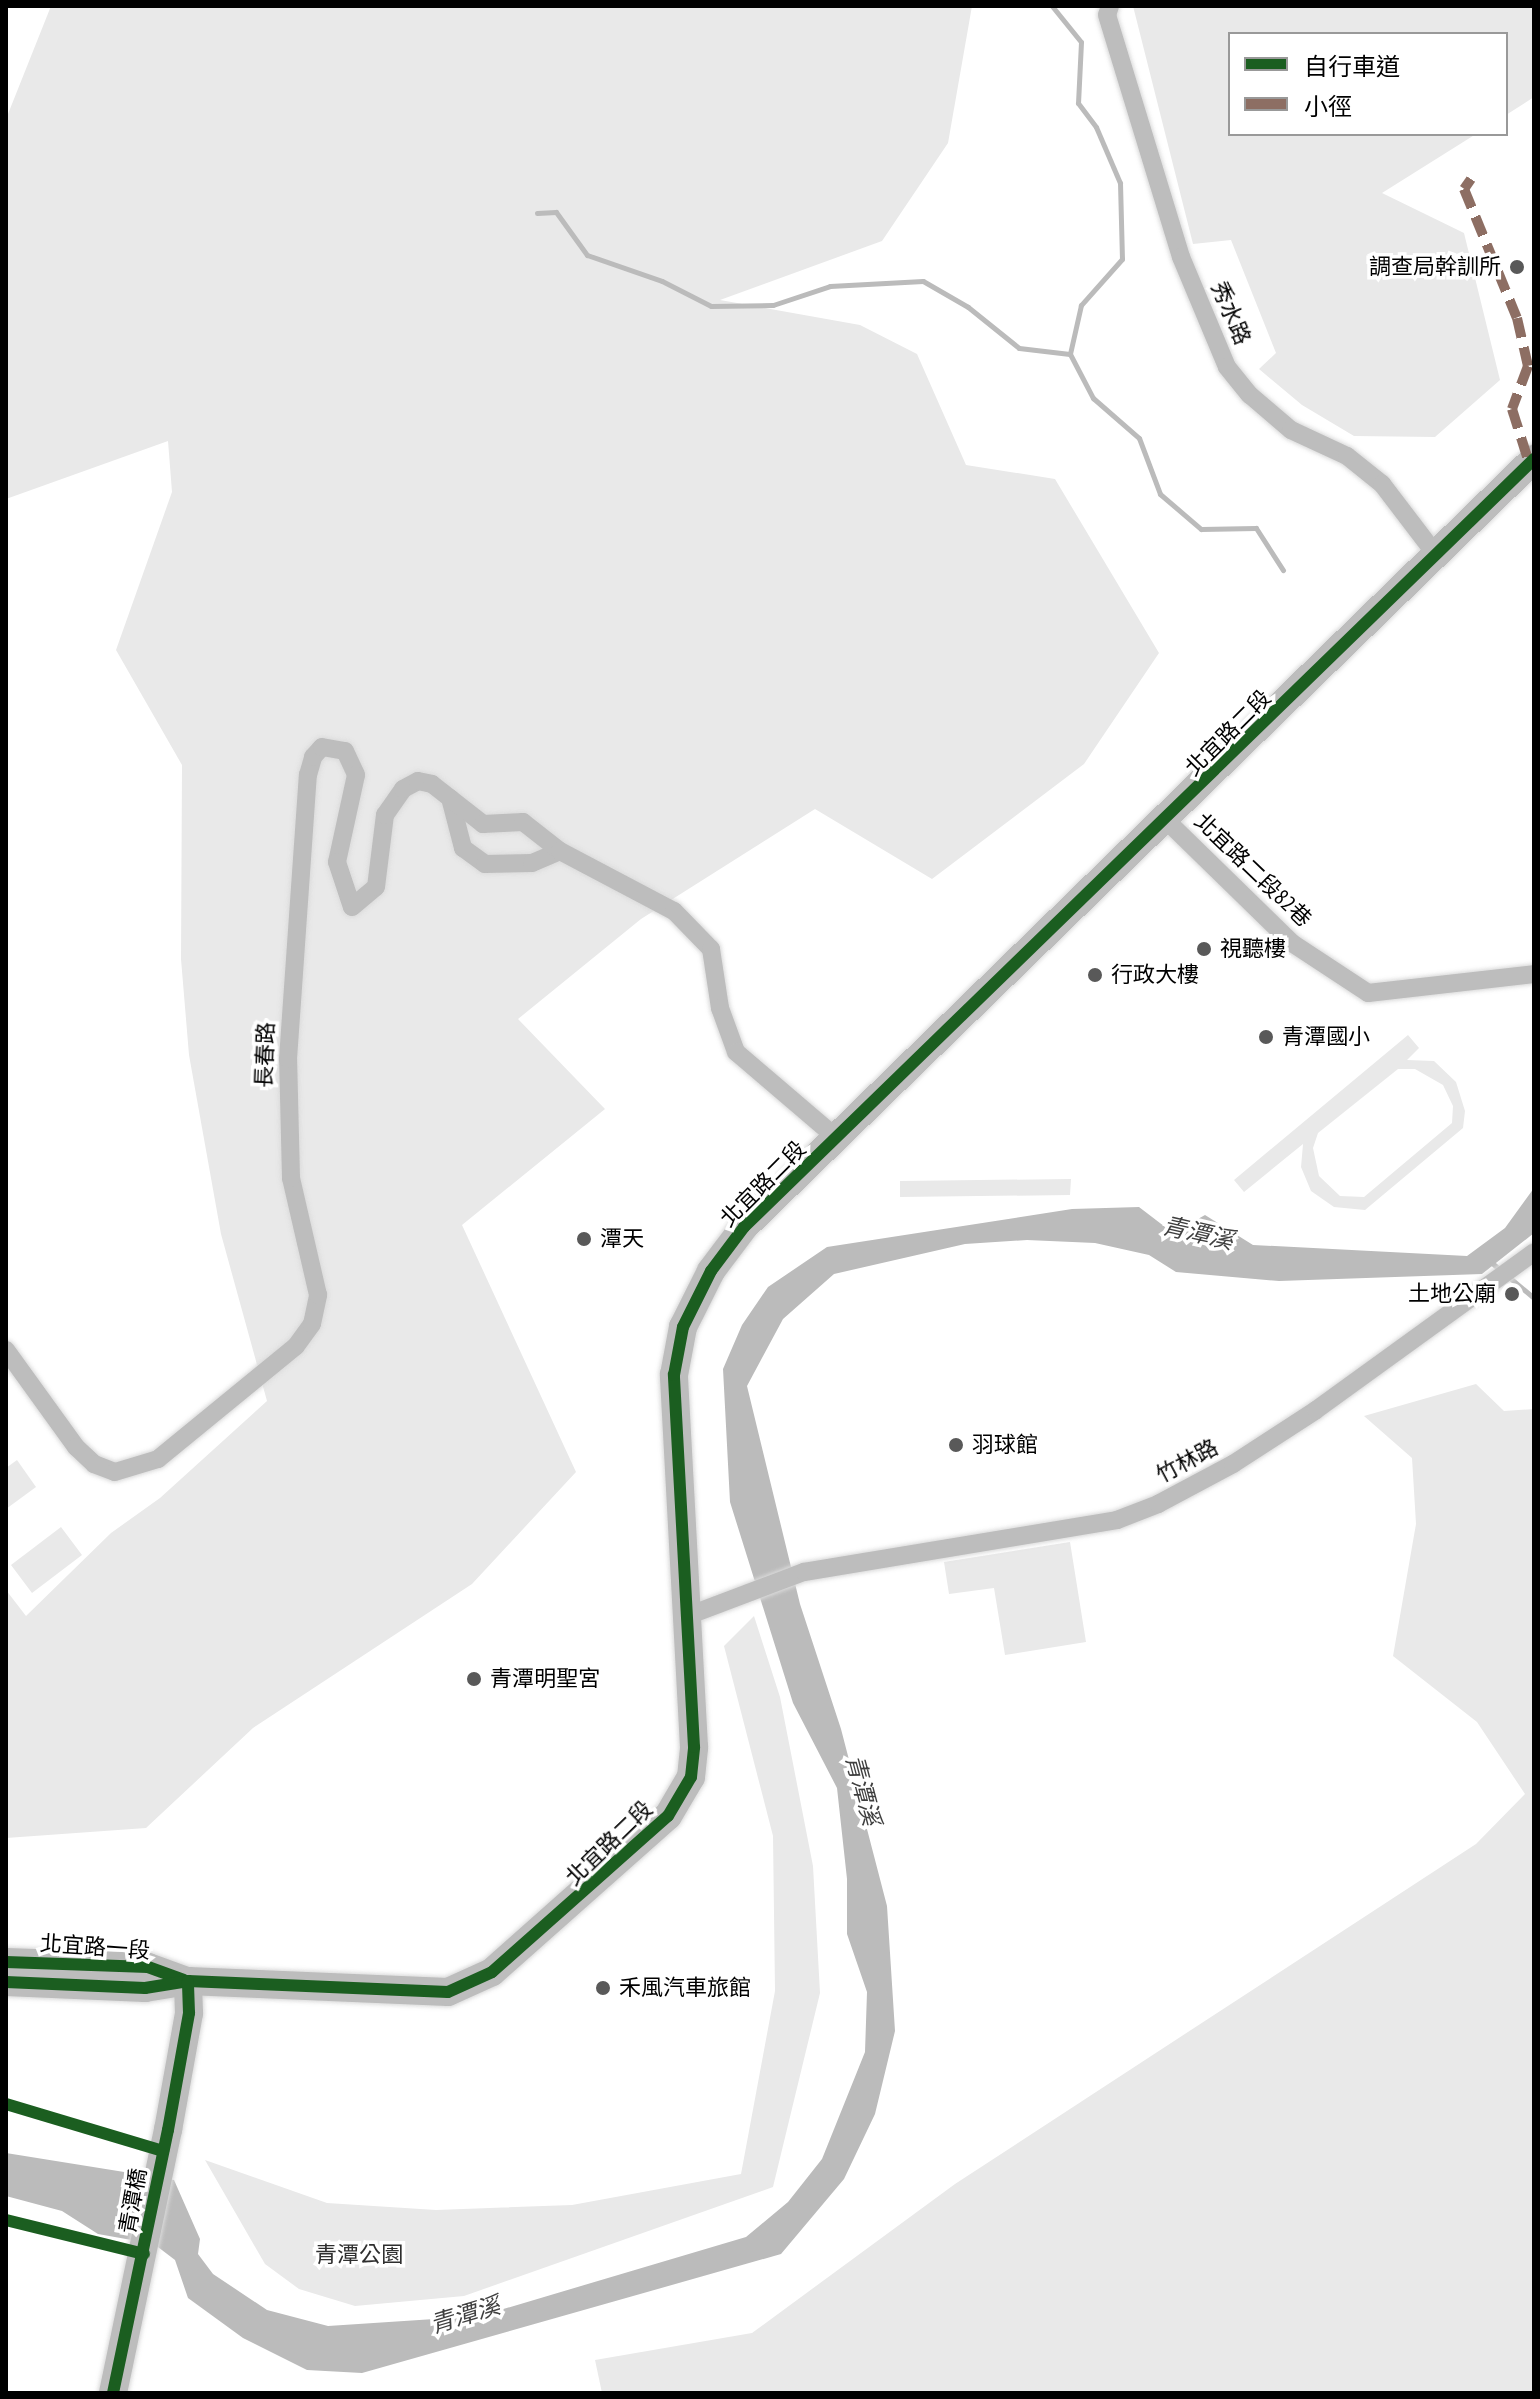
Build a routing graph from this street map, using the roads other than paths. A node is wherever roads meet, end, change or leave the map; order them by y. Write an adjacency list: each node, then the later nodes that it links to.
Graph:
1 (1110, 6): 3 (street, 秀水路)
2 (1534, 459): 3 (main road, 北宜路二段)
3 (1436, 555): 5 (main road, 北宜路二段)
4 (450, 798): 6 (street, 長春路); 6 (street); 11 (street, 長春路)
5 (1167, 821): 7 (street, 北宜路二段82巷); 8 (main road, 北宜路二段)
6 (560, 851): 8 (street, 長春路)
7 (1534, 974)
8 (838, 1139): 12 (main road, 北宜路二段)
9 (1534, 1252): 10 (street, 竹林路)
10 (1526, 1267): 12 (street, 竹林路)
11 (6, 1350)
12 (690, 1615): 14 (main road, 北宜路二段)
13 (6, 1962): 14 (main road, 北宜路一段)
14 (188, 1981): 15 (main road, 北宜路一段); 16 (main road, 青潭橋)
15 (6, 1982)
16 (113, 2393)

